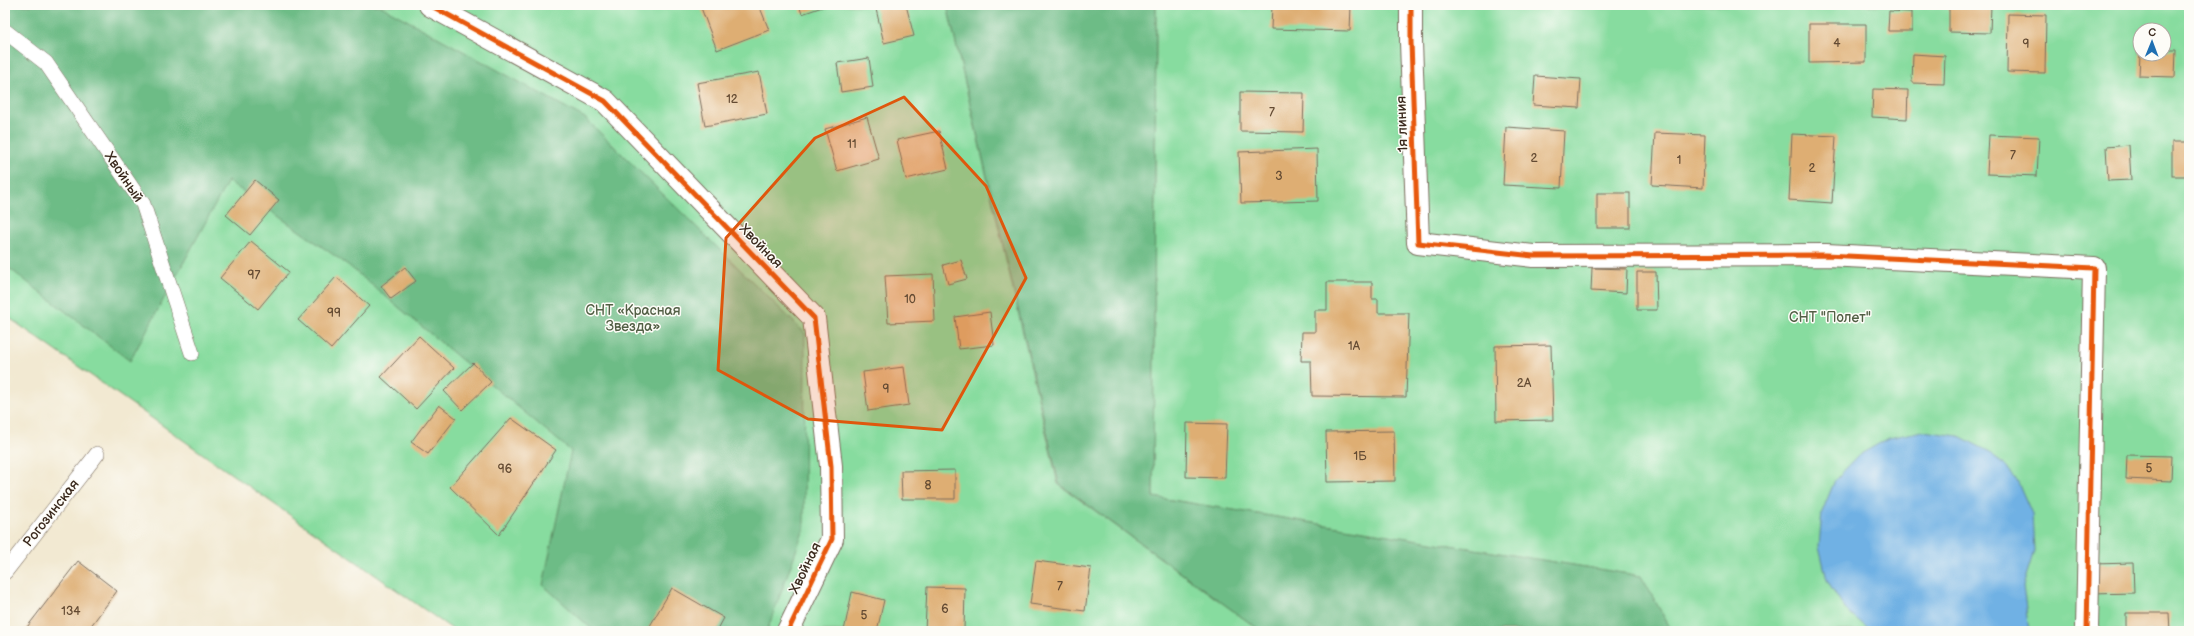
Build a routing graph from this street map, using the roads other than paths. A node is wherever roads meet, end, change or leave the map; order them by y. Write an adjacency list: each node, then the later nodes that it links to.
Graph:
1 (430, 5): 7 (street, Хвойная)
2 (1411, 5): 8 (street, 1я линия)
3 (5, 31): 4 (lane, Хвойный)
4 (192, 353)
5 (97, 454): 6 (lane, Рогозинская)
6 (5, 572)
7 (788, 631)
8 (2087, 631)

